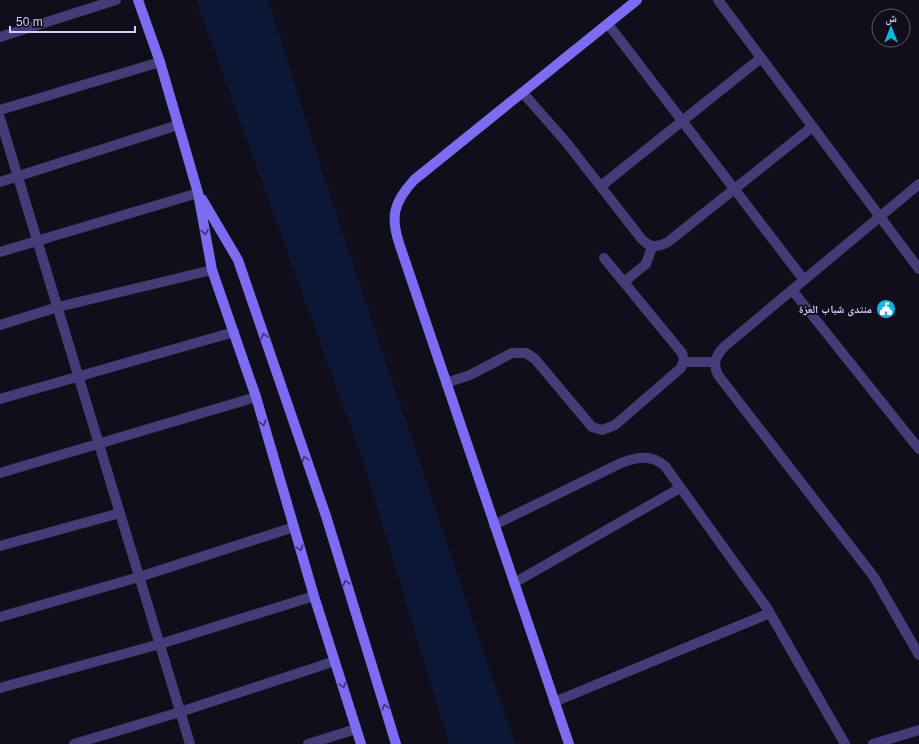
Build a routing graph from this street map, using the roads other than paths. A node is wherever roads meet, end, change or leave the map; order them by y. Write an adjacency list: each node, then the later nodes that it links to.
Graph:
1 (116, 0): 6 (street)
2 (138, 0): 8 (street)
3 (637, 0): 5 (street)
4 (718, 0): 7 (street)
5 (608, 24): 9 (street); 12 (street)
6 (0, 37)
7 (761, 58): 12 (street); 14 (street)
8 (160, 62): 10 (street); 13 (street)
9 (523, 93): 18 (street); 37 (street)
10 (0, 110)
11 (0, 118): 15 (street)
12 (683, 121): 18 (street); 19 (street)
13 (178, 125): 15 (street); 20 (street)
14 (812, 127): 19 (street); 21 (street)
15 (18, 176): 16 (street); 22 (street)
16 (0, 182)
17 (919, 184): 21 (street)
18 (601, 186): 23 (street)
19 (735, 189): 23 (street); 28 (street)
20 (198, 193): 22 (street); 27 (street, one-way to 27); 65 (street, one-way to 20)
21 (879, 217): 26 (street); 28 (street)
22 (38, 241): 24 (street); 31 (street)
23 (652, 247): 29 (street)
24 (0, 252)
25 (604, 258): 29 (street)
26 (919, 269)
27 (212, 270): 31 (street); 33 (street)
28 (804, 280): 30 (street)
29 (624, 282): 34 (street)
30 (792, 290): 35 (street); 41 (street)
31 (58, 307): 32 (street); 36 (street)
32 (0, 325)
33 (234, 332): 36 (street); 38 (street)
34 (684, 362): 35 (street); 37 (street)
35 (715, 362): 54 (street)
36 (79, 376): 39 (street); 40 (street)
37 (446, 383): 45 (street)
38 (256, 397): 40 (street); 46 (street, one-way to 46)
39 (0, 399)
40 (99, 443): 42 (street); 44 (street)
41 (919, 450)
42 (0, 473)
43 (680, 488): 45 (street); 49 (street); 51 (street)
44 (120, 512): 47 (street); 48 (street)
45 (494, 525): 49 (street)
46 (294, 527): 48 (street); 50 (street, one-way to 50)
47 (0, 546)
48 (139, 577): 52 (street); 53 (street)
49 (514, 583): 57 (street)
50 (314, 596): 53 (street); 55 (street)
51 (770, 612): 57 (street); 67 (street)
52 (0, 617)
53 (160, 644): 56 (street); 58 (street)
54 (919, 655)
55 (335, 661): 58 (street); 59 (street, one-way to 59)
56 (0, 688)
57 (554, 702): 66 (street)
58 (180, 712): 61 (street); 62 (street)
59 (356, 729): 63 (street); 64 (street)
60 (919, 730): 68 (street)
61 (74, 744)
62 (190, 744)
63 (308, 744)
64 (361, 744)
65 (396, 744)
66 (569, 744)
67 (845, 744)
68 (873, 744)

